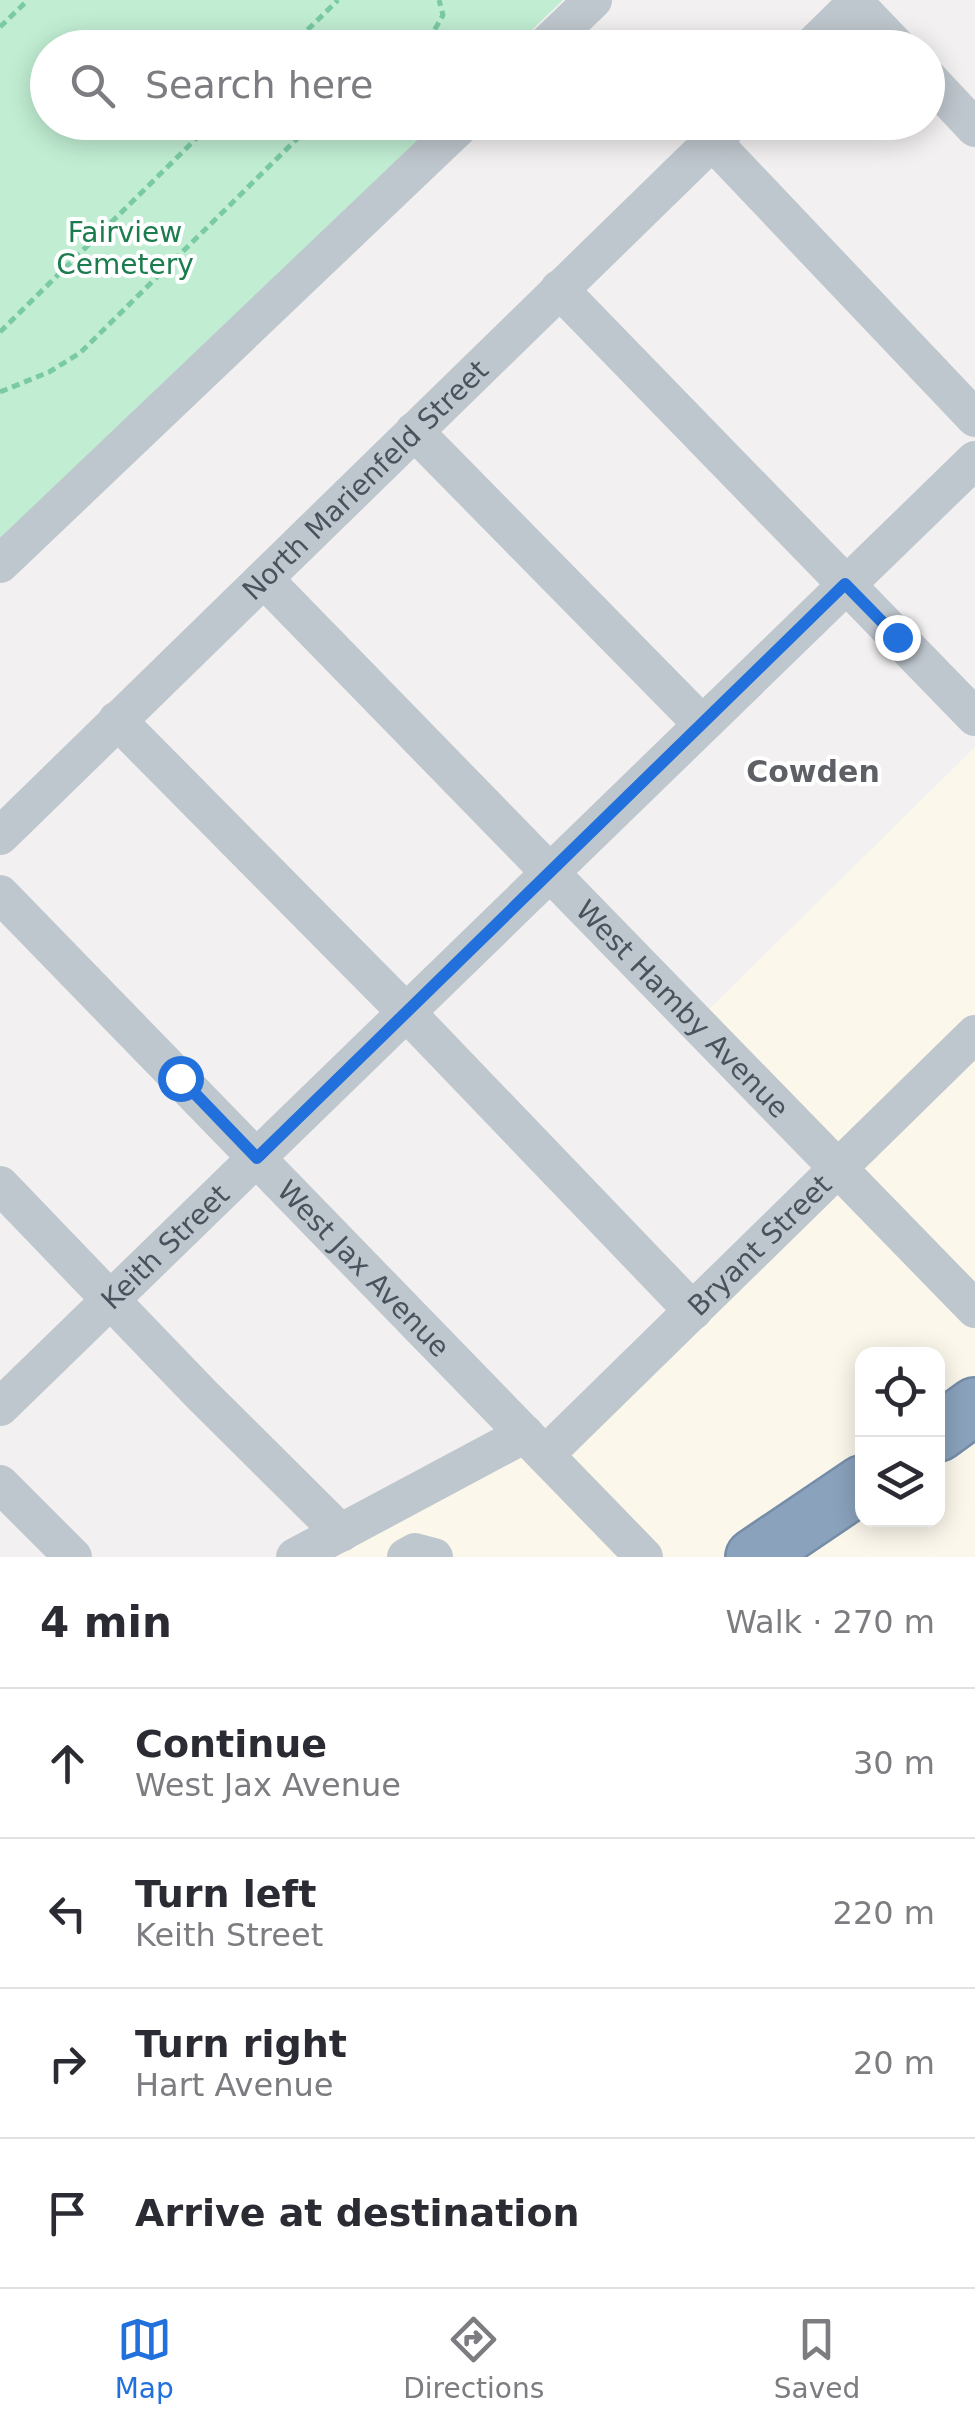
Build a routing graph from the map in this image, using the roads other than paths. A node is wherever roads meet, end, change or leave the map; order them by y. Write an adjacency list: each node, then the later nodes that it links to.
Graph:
1 (593, 0): 3 (street)
2 (855, 1): 4 (street); 5 (street)
3 (562, 30)
4 (827, 30)
5 (882, 30)
6 (945, 96): 7 (street)
7 (975, 128)
8 (445, 140): 15 (street)
9 (714, 140): 11 (street, North Marienfeld Street)
10 (729, 140): 12 (street)
11 (559, 288): 13 (street, North Marienfeld Street); 17 (street)
12 (975, 418)
13 (414, 432): 16 (street, North Marienfeld Street); 20 (street)
14 (975, 460): 17 (street, Keith Street)
15 (0, 564)
16 (264, 578): 19 (street, North Marienfeld Street); 22 (street, West Hamby Avenue)
17 (845, 584): 18 (street); 20 (street, Keith Street)
18 (975, 717)
19 (117, 720): 21 (street, North Marienfeld Street); 24 (street)
20 (702, 724): 22 (street, Keith Street)
21 (0, 836)
22 (550, 871): 24 (street, Keith Street); 27 (street, West Hamby Avenue)
23 (0, 894): 26 (street, West Jax Avenue)
24 (406, 1012): 26 (street, Keith Street); 31 (street)
25 (975, 1034): 27 (street, Bryant Street)
26 (257, 1158): 29 (street, Keith Street); 35 (street, West Jax Avenue)
27 (838, 1169): 30 (street, West Hamby Avenue); 31 (street, Bryant Street)
28 (0, 1185): 29 (street)
29 (111, 1300): 33 (street, Keith Street); 38 (street)
30 (975, 1308)
31 (693, 1310): 35 (street, Bryant Street)
32 (975, 1406): 34 (highway)
33 (0, 1407)
34 (945, 1429)
35 (535, 1444): 38 (street, Bryant Street); 43 (street, West Jax Avenue)
36 (0, 1484): 39 (street)
37 (855, 1489): 44 (highway)
38 (340, 1532): 40 (street, Bryant Street)
39 (73, 1557)
40 (295, 1557)
41 (406, 1557): 42 (street)
42 (434, 1557)
43 (644, 1557)
44 (754, 1557)

